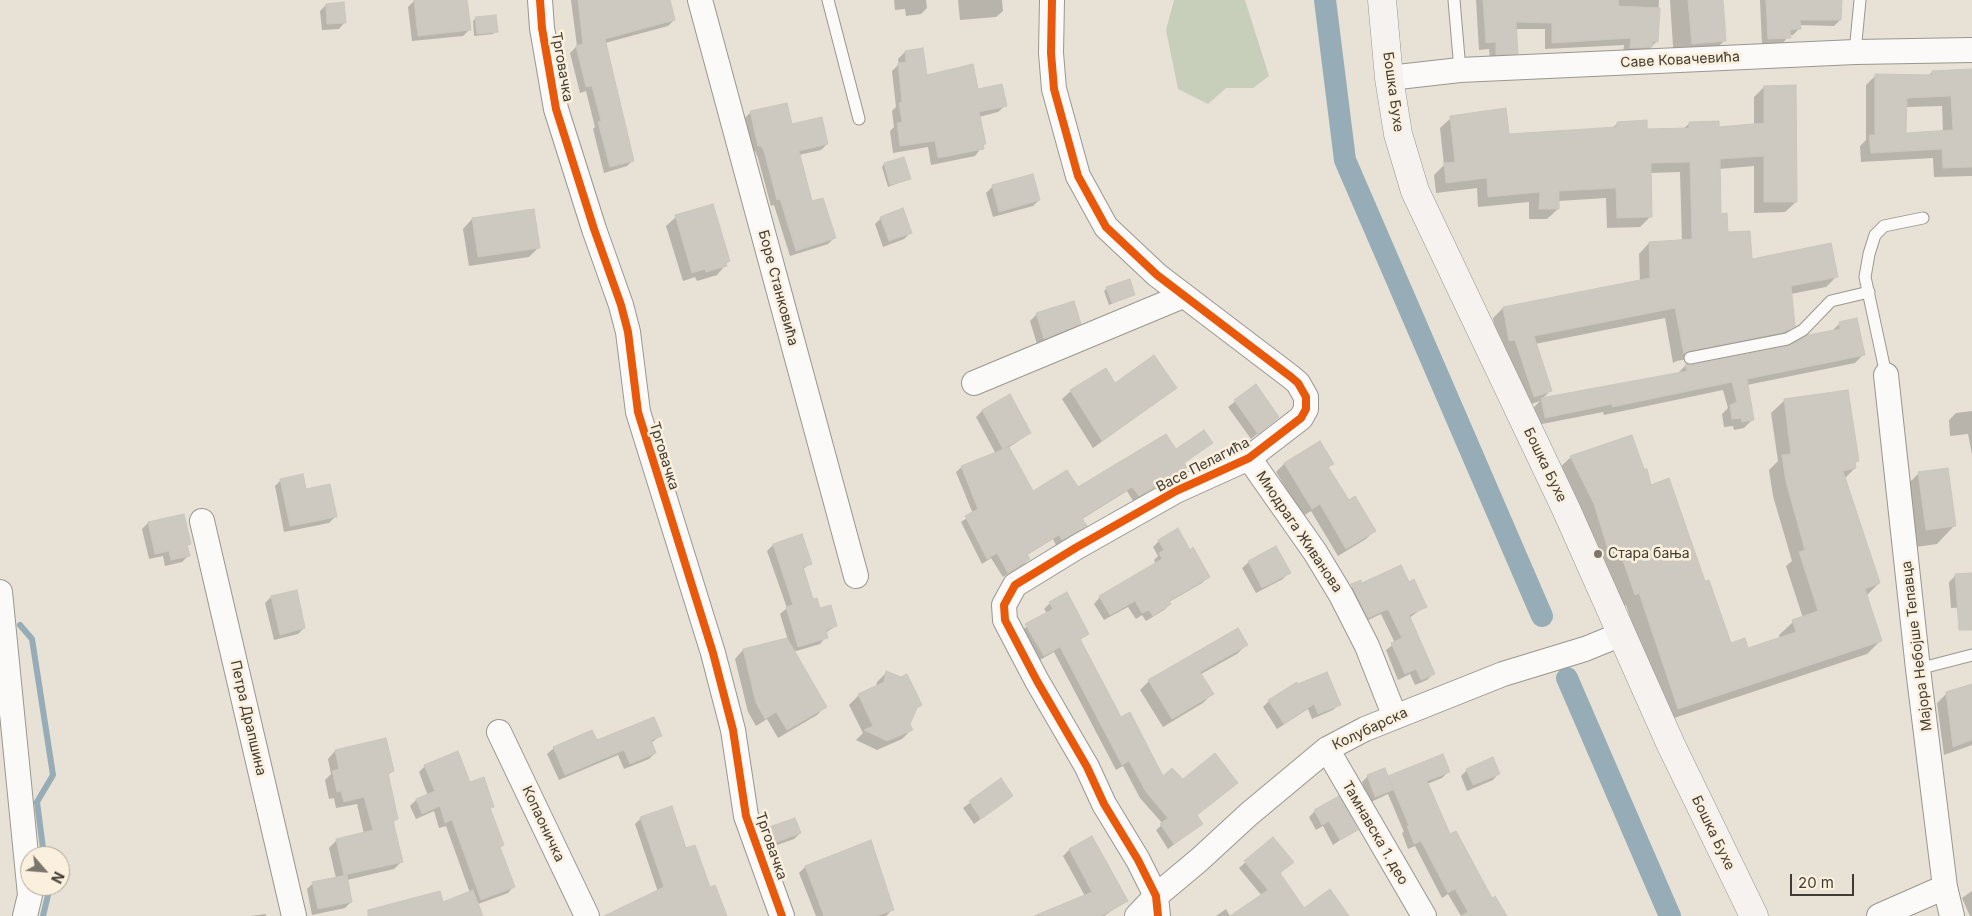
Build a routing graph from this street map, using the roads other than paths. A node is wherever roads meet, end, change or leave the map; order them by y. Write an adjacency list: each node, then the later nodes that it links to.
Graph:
1 (540, 0): 34 (street, Трговачка)
2 (700, 0): 21 (street, Боре Станковића)
3 (828, 0): 12 (lane)
4 (1052, 0): 15 (street, Васе Пелагића)
5 (1382, 0): 11 (main road, Бошка Бухе)
6 (1454, 0): 10 (lane)
7 (1860, 0): 9 (lane)
8 (1972, 50): 9 (street, Саве Ковачевића)
9 (1855, 52): 10 (street, Саве Ковачевића)
10 (1460, 70): 11 (street, Саве Ковачевића)
11 (1389, 78): 23 (main road, Бошка Бухе)
12 (859, 120)
13 (1923, 218): 14 (lane)
14 (1869, 292): 16 (lane); 17 (lane)
15 (1183, 296): 18 (street); 19 (street, Васе Пелагића)
16 (1690, 358)
17 (1886, 375): 25 (street, Мајора Небојше Тепавца)
18 (974, 384)
19 (1249, 458): 26 (street, Миодрага Живанова); 30 (street, Васе Пелагића)
20 (202, 520): 32 (street, Петра Драпшина)
21 (856, 576)
22 (0, 592): 31 (street)
23 (1622, 634): 26 (street, Колубарска); 37 (main road, Бошка Бухе)
24 (1972, 655): 25 (lane)
25 (1918, 668): 29 (street, Мајора Небојше Тепавца)
26 (1395, 717): 28 (street, Колубарска)
27 (499, 732): 33 (street, Копаоничка)
28 (1327, 749): 30 (street, Колубарска); 36 (street, Тамнавска 1. део)
29 (1945, 887): 38 (street); 39 (street, Мајора Небојше Тепавца)
30 (1157, 906): 35 (street, Колубарска)
31 (25, 916)
32 (294, 916)
33 (587, 916)
34 (782, 916)
35 (1137, 916)
36 (1424, 916)
37 (1754, 916)
38 (1879, 916)
39 (1952, 916)

